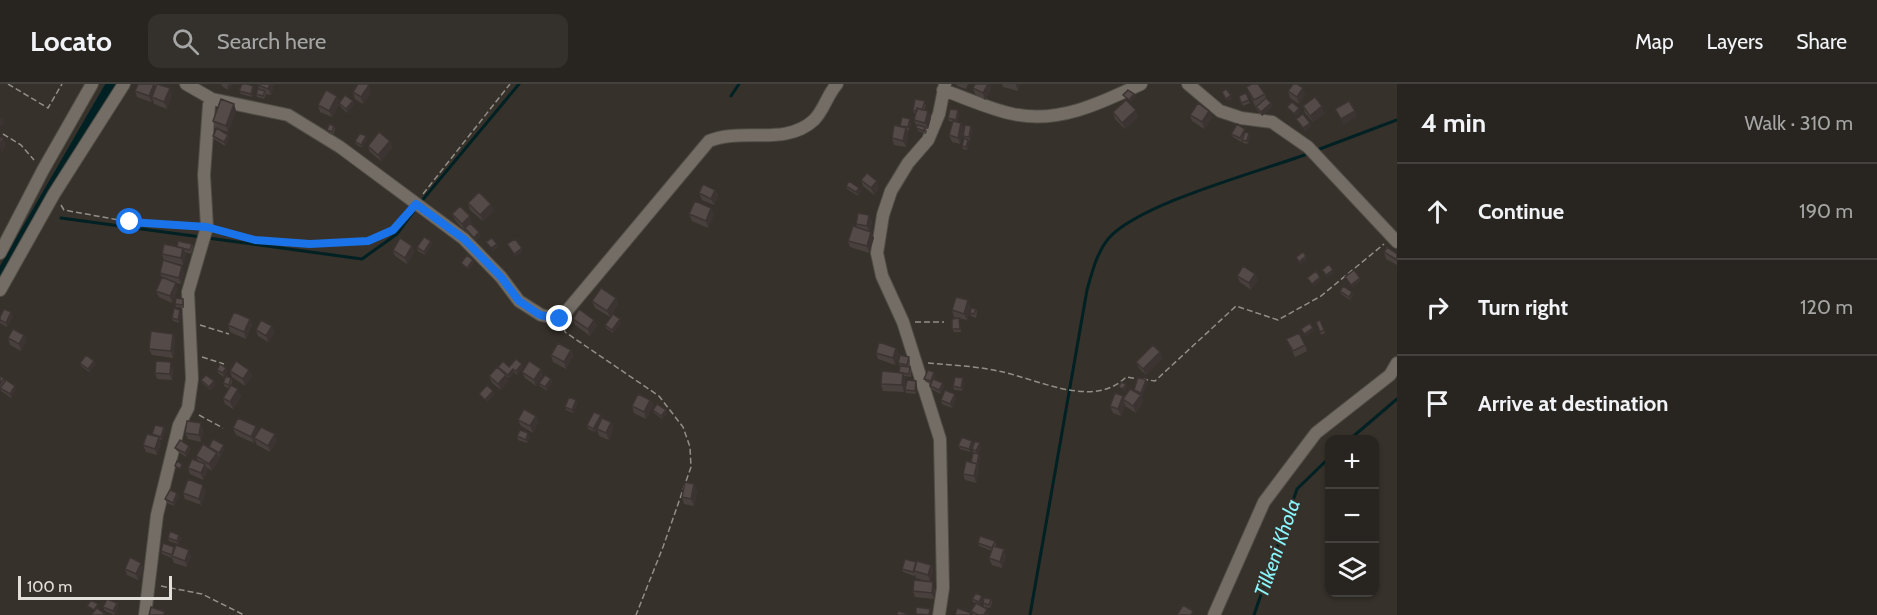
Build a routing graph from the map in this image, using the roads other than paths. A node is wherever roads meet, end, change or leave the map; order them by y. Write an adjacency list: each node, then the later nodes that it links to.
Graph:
1 (92, 84): 10 (street)
2 (124, 84): 11 (street)
3 (186, 84): 8 (street)
4 (837, 84): 8 (street)
5 (1141, 84): 7 (street)
6 (1188, 84): 9 (street)
7 (944, 87): 14 (street)
8 (212, 99): 13 (street)
9 (1394, 240)
10 (0, 253)
11 (0, 290)
12 (1397, 363): 15 (street)
13 (145, 615)
14 (939, 615)
15 (1214, 615)

